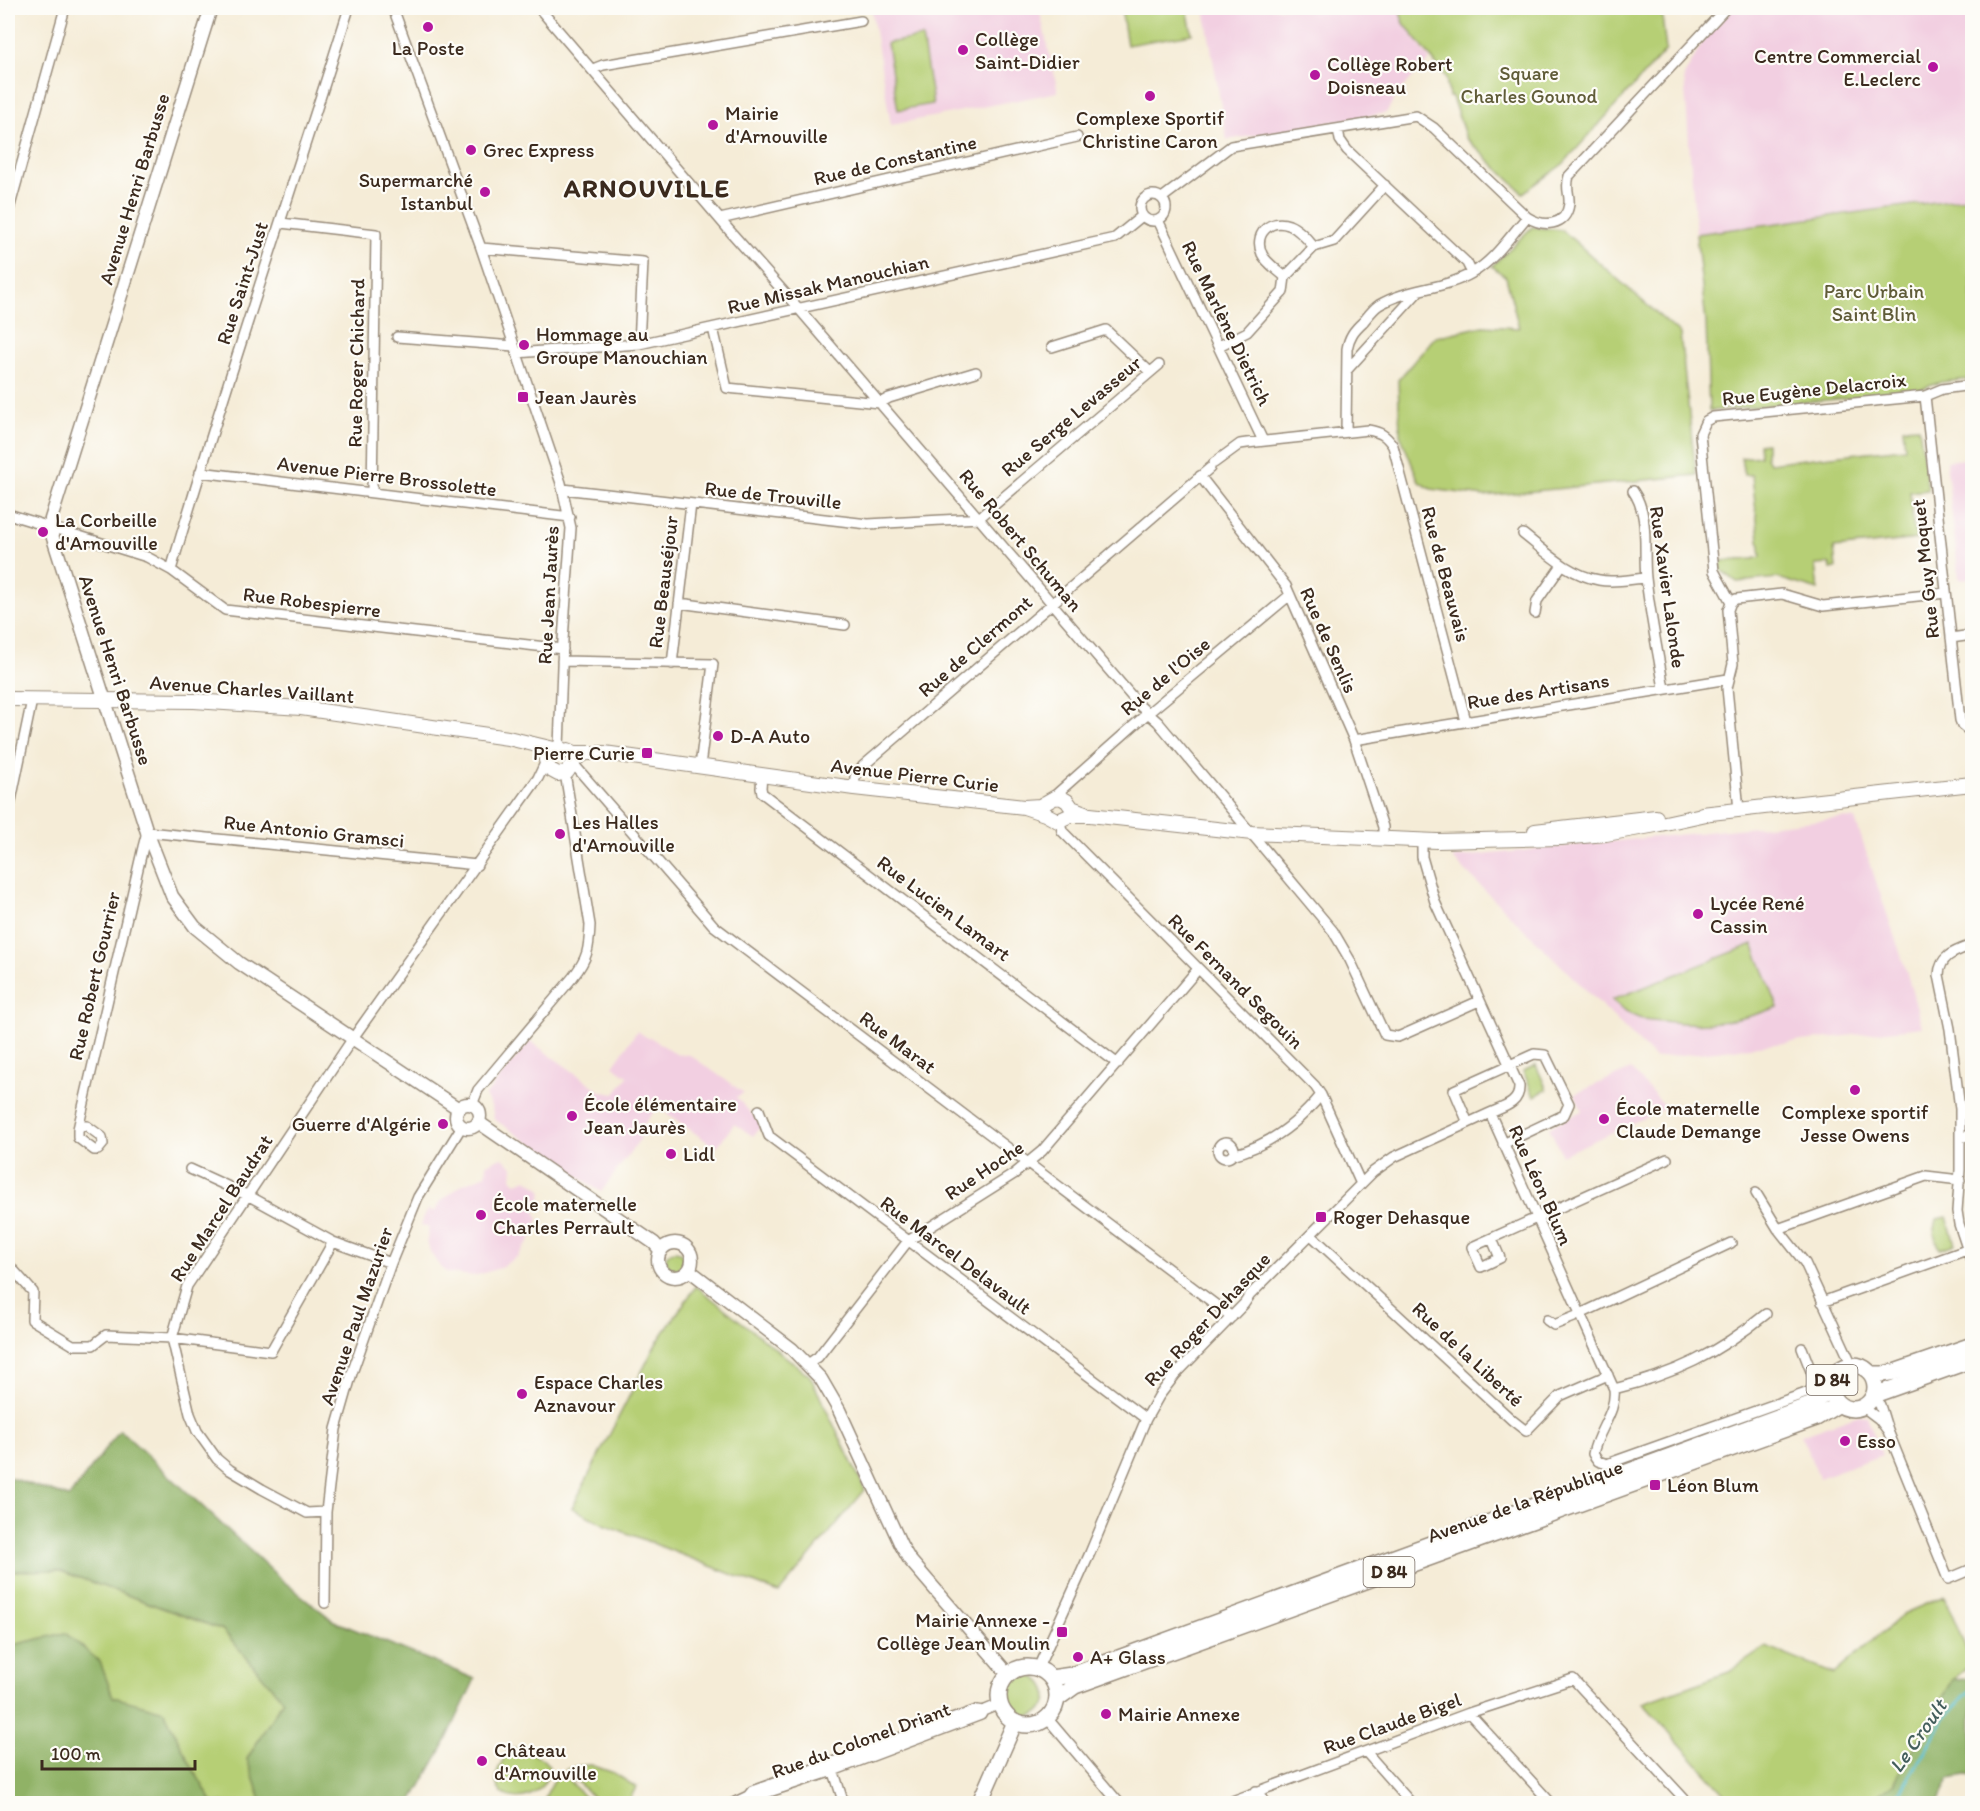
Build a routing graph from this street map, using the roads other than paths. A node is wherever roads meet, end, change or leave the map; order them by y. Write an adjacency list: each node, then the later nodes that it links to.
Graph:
1 (64, 8): 13 (street)
2 (211, 8): 50 (street, Avenue Henri Barbusse)
3 (349, 8): 18 (street, Rue Saint-Just)
4 (393, 8): 20 (street, Rue Jean Jaurès)
5 (540, 8): 8 (street, Rue Robert Schuman)
6 (1726, 8): 15 (street)
7 (861, 21): 8 (street)
8 (593, 69): 16 (street, Rue Robert Schuman)
9 (1338, 129): 11 (street); 12 (street); 15 (street)
10 (1077, 136): 16 (street, Rue de Constantine)
11 (1385, 185): 19 (street); 21 (street)
12 (1162, 198): 14 (street); 17 (street)
13 (8, 213)
14 (1142, 216): 17 (street); 24 (street, Rue Missak Manouchian)
15 (1527, 217): 21 (street)
16 (720, 219): 24 (street, Rue Robert Schuman)
17 (1158, 220): 28 (street, Rue Marlène Dietrich)
18 (281, 223): 41 (street, Rue Saint-Just); 45 (street, Rue Roger Chichard)
19 (1314, 247): 22 (street); 22 (street)
20 (482, 248): 27 (street); 30 (street, Rue Jean Jaurès)
21 (1472, 273): 23 (street)
22 (1285, 278): 28 (street)
23 (1419, 292): 32 (street); 32 (street)
24 (799, 309): 25 (street, Rue Missak Manouchian); 37 (street, Rue Robert Schuman)
25 (713, 328): 27 (street, Rue Missak Manouchian); 37 (street)
26 (397, 338): 30 (street)
27 (639, 344): 30 (street, Rue Missak Manouchian)
28 (1219, 346): 40 (street, Rue Marlène Dietrich)
29 (1052, 347): 34 (street)
30 (515, 350): 43 (street, Rue Jean Jaurès)
31 (1159, 365): 34 (street, Rue Serge Levasseur)
32 (1347, 370): 38 (street)
33 (976, 372): 37 (street)
34 (1150, 372): 49 (street, Rue Serge Levasseur)
35 (1972, 385): 36 (street, Rue Eugène Delacroix)
36 (1925, 396): 55 (street, Rue Guy Moquet); 57 (street, Rue Eugène Delacroix)
37 (880, 403): 49 (street, Rue Robert Schuman)
38 (1346, 432): 39 (street, Rue de Clermont); 40 (street, Rue de Clermont)
39 (1388, 438): 73 (street, Rue de Beauvais)
40 (1263, 441): 42 (street, Rue de Clermont)
41 (200, 472): 45 (street, Avenue Pierre Brossolette); 53 (street, Rue Saint-Just)
42 (1200, 476): 56 (street, Rue de Senlis); 59 (street, Rue de Clermont)
43 (563, 489): 46 (street, Rue de Trouville); 48 (street, Rue Jean Jaurès)
44 (1632, 491): 54 (street, Rue Xavier Lalonde)
45 (372, 492): 48 (street, Avenue Pierre Brossolette)
46 (691, 504): 49 (street, Rue de Trouville); 58 (street, Rue Beauséjour)
47 (8, 514): 50 (street, Rue Robespierre)
48 (570, 517): 64 (street, Rue Jean Jaurès)
49 (980, 518): 59 (street, Rue Robert Schuman)
50 (52, 528): 53 (street, Rue Robespierre); 71 (street, Avenue Henri Barbusse)
51 (1523, 534): 52 (street)
52 (1562, 565): 54 (street); 60 (street)
53 (171, 570): 64 (street, Rue Robespierre)
54 (1646, 578): 68 (street, Rue Xavier Lalonde)
55 (1946, 593): 57 (street); 63 (street, Rue Guy Moquet)
56 (1290, 595): 72 (street, Rue de l'Oise); 75 (street, Rue de Senlis)
57 (1731, 602): 67 (street)
58 (679, 603): 61 (street); 66 (street, Rue Beauséjour)
59 (1052, 603): 72 (street, Rue Robert Schuman); 80 (street, Rue de Clermont)
60 (1535, 613)
61 (844, 625)
62 (1972, 636): 63 (street)
63 (1951, 638): 74 (street, Rue Guy Moquet)
64 (563, 649): 65 (street, Rue Jean Jaurès)
65 (562, 661): 66 (street); 76 (street, Rue Jean Jaurès)
66 (672, 664): 77 (street)
67 (1728, 679): 68 (street, Rue des Artisans); 82 (street)
68 (1664, 689): 73 (street, Rue des Artisans)
69 (8, 699): 70 (main road, Avenue Charles Vaillant)
70 (32, 700): 71 (main road, Avenue Charles Vaillant); 83 (street)
71 (104, 700): 76 (main road, Avenue Charles Vaillant); 84 (street, Avenue Henri Barbusse)
72 (1149, 714): 81 (street, Rue de l'Oise); 85 (street, Rue Robert Schuman)
73 (1466, 721): 75 (street, Rue des Artisans)
74 (1972, 733)
75 (1354, 740): 86 (street, Rue de Senlis)
76 (563, 761): 77 (main road, Avenue Pierre Curie); 88 (street, Rue Marcel Baudrat); 96 (street, Rue Jean Jaurès); 109 (street, Rue Marat)
77 (700, 766): 78 (main road, Avenue Pierre Curie)
78 (762, 775): 80 (main road, Avenue Pierre Curie); 93 (street, Rue Lucien Lamart)
79 (1972, 785): 82 (main road, Avenue Pierre Curie)
80 (854, 788): 81 (main road, Avenue Pierre Curie)
81 (1059, 806): 85 (main road, Avenue Pierre Curie); 90 (street, Rue Fernand Segouin)
82 (1739, 810): 87 (main road, Avenue Pierre Curie)
83 (8, 815)
84 (147, 832): 88 (street, Rue Antonio Gramsci); 92 (street, Avenue Henri Barbusse); 103 (street, Rue Robert Gourrier)
85 (1252, 833): 86 (main road, Avenue Pierre Curie); 91 (street, Rue Robert Schuman)
86 (1383, 840): 87 (main road, Avenue Pierre Curie)
87 (1422, 842): 91 (street, Rue Léon Blum)
88 (477, 865): 92 (street, Rue Marcel Baudrat)
89 (1972, 945): 105 (street)
90 (1198, 969): 93 (street, Rue Hoche); 95 (street, Rue Fernand Segouin)
91 (1479, 1001): 94 (street, Rue Léon Blum)
92 (353, 1038): 97 (street, Avenue Henri Barbusse); 114 (street, Rue Marcel Baudrat)
93 (1118, 1064): 109 (street, Rue Hoche)
94 (1509, 1065): 99 (street, Rue Léon Blum); 101 (street); 106 (street)
95 (1321, 1095): 107 (street); 112 (street, Rue Fernand Segouin)
96 (472, 1105): 97 (street); 100 (street)
97 (459, 1109): 102 (street)
98 (759, 1110): 119 (street, Rue Marcel Delavault)
99 (1490, 1113): 101 (street, Rue Roger Dehasque); 106 (street, Rue Léon Blum)
100 (478, 1122): 102 (street); 123 (street)
101 (1468, 1123): 112 (street, Rue Roger Dehasque)
102 (462, 1126): 124 (street, Avenue Paul Mazurier)
103 (78, 1129)
104 (1972, 1134): 105 (street)
105 (1961, 1138): 111 (street)
106 (1503, 1144): 115 (street, Rue Léon Blum)
107 (1232, 1155)
108 (1667, 1159): 115 (street)
109 (1029, 1164): 119 (street, Rue Hoche); 131 (street, Rue Marat)
110 (190, 1168): 114 (street)
111 (1960, 1180): 116 (street); 122 (street)
112 (1361, 1184): 117 (street, Rue Roger Dehasque)
113 (1756, 1193): 116 (street)
114 (249, 1196): 120 (street); 133 (street, Rue Marcel Baudrat)
115 (1536, 1219): 118 (street); 130 (street, Rue Léon Blum)
116 (1778, 1229): 128 (street)
117 (1311, 1235): 131 (street, Rue Roger Dehasque); 140 (street, Rue de la Liberté)
118 (1492, 1239)
119 (908, 1241): 137 (street, Rue Hoche); 145 (street, Rue Marcel Delavault)
120 (333, 1242): 124 (street); 133 (street)
121 (1731, 1244): 130 (street)
122 (1970, 1249): 125 (street); 128 (street)
123 (661, 1251): 127 (street); 127 (street)
124 (391, 1263): 147 (street, Avenue Paul Mazurier)
125 (1972, 1263)
126 (8, 1264): 133 (street)
127 (689, 1270): 137 (street)
128 (1822, 1302): 138 (street)
129 (1766, 1314): 141 (street)
130 (1579, 1315): 132 (street); 140 (street, Rue Léon Blum)
131 (1232, 1317): 145 (street, Rue Roger Dehasque)
132 (1547, 1320)
133 (172, 1338): 147 (street, Rue Marcel Baudrat)
134 (1972, 1345): 139 (main road, D 84)
135 (1802, 1348): 141 (street)
136 (1972, 1360): 143 (main road, D 84)
137 (808, 1364): 151 (street)
138 (1852, 1365): 139 (main road, D 84); 142 (main road, D 84)
139 (1871, 1374): 143 (main road, D 84)
140 (1608, 1375): 141 (street, Rue Léon Blum)
141 (1614, 1389)
142 (1831, 1390): 144 (main road, D 84); 152 (main road, Avenue de la République / D 84)
143 (1870, 1400): 144 (main road, D 84); 146 (street); 146 (street)
144 (1839, 1404): 153 (main road, Avenue de la République / D 84)
145 (1146, 1419): 150 (street, Rue Roger Dehasque)
146 (1888, 1431): 148 (street)
147 (326, 1512): 149 (street, Avenue Paul Mazurier)
148 (1972, 1569)
149 (325, 1603)
150 (1038, 1668): 151 (main road); 152 (main road)
151 (1008, 1674): 154 (main road)
152 (1051, 1678): 153 (main road)
153 (1057, 1699): 156 (main road)
154 (1000, 1704): 157 (main road); 159 (street, Rue du Colonel Driant)
155 (1468, 1713): 158 (street, Rue Claude Bigel); 168 (street); 169 (street, Rue Claude Bigel)
156 (1047, 1718): 157 (main road); 164 (street)
157 (1015, 1722): 163 (main road)
158 (1366, 1752): 160 (street, Rue Claude Bigel); 167 (street)
159 (832, 1767): 161 (street, Rue du Colonel Driant); 162 (street)
160 (1256, 1791): 165 (street, Rue Claude Bigel); 166 (street)
161 (731, 1803)
162 (844, 1803)
163 (979, 1803)
164 (1120, 1803)
165 (1224, 1803)
166 (1267, 1803)
167 (1412, 1803)
168 (1552, 1803)
169 (1689, 1803)

